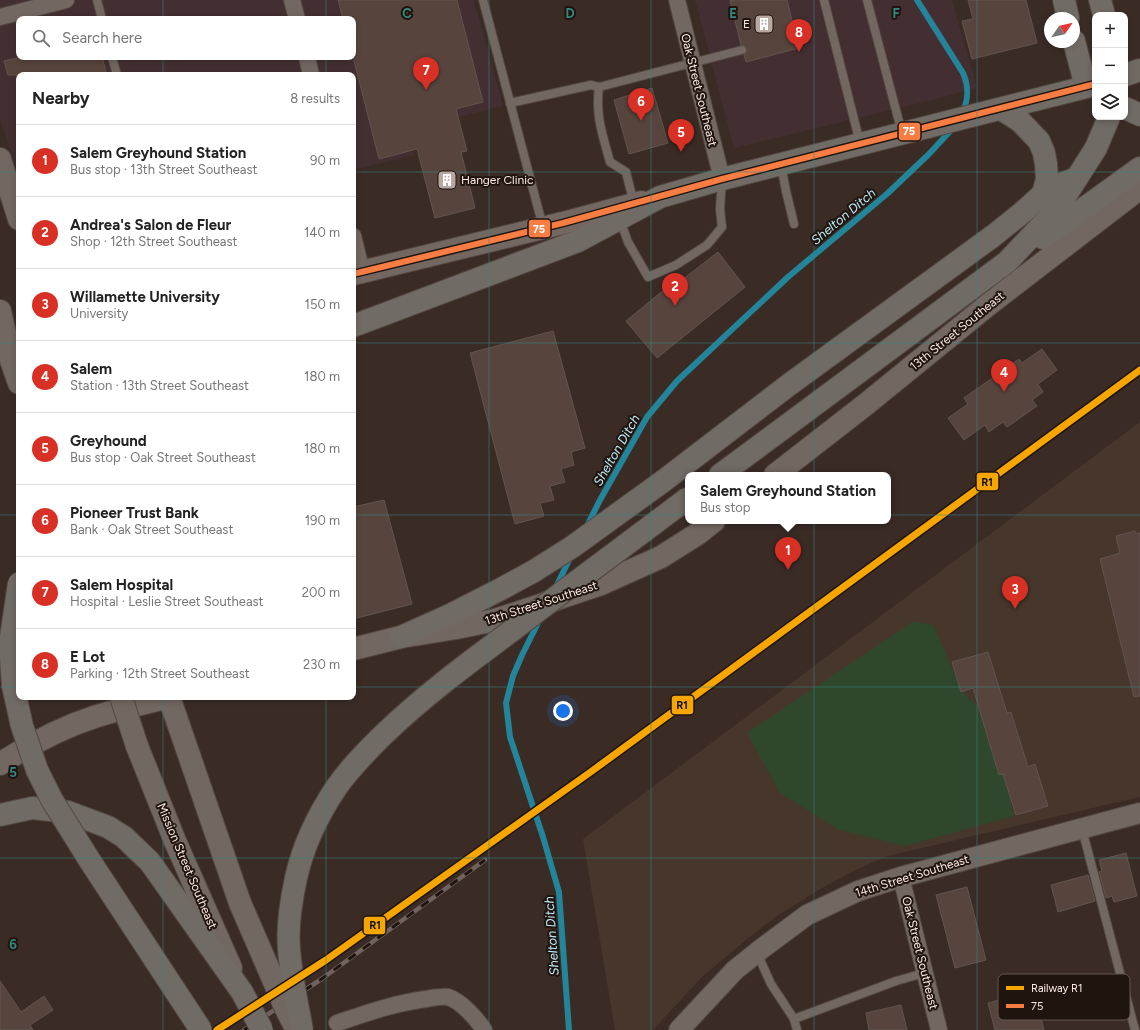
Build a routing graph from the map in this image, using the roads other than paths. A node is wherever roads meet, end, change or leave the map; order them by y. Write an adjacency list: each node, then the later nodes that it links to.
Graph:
1 (66, 0): 14 (street)
2 (97, 0): 12 (lane)
3 (292, 0): 13 (street)
4 (483, 0): 24 (lane)
5 (677, 0): 18 (street, Oak Street Southeast)
6 (824, 0): 30 (lane)
7 (867, 0): 29 (lane)
8 (1064, 0): 10 (highway)
9 (1100, 0): 11 (highway)
10 (1067, 12)
11 (1103, 12)
12 (101, 16)
13 (296, 16)
14 (0, 17)
15 (1077, 48): 23 (highway)
16 (742, 50): 18 (lane)
17 (113, 60): 20 (lane)
18 (693, 64): 22 (lane); 35 (street, Oak Street Southeast)
19 (1140, 70): 21 (main road)
20 (116, 72)
21 (1128, 74)
22 (599, 87): 24 (lane); 39 (lane)
23 (1092, 88): 26 (highway)
24 (510, 103): 41 (lane)
25 (1128, 109): 27 (highway)
26 (998, 110): 29 (highway); 37 (highway)
27 (1140, 115)
28 (1108, 120): 34 (highway)
29 (905, 133): 30 (highway)
30 (861, 144): 32 (highway)
31 (0, 159): 38 (main road)
32 (781, 164): 35 (highway); 40 (lane)
33 (1140, 168): 43 (highway)
34 (1077, 178): 37 (highway); 43 (highway)
35 (722, 180): 39 (highway); 39 (lane)
36 (1140, 188): 50 (main road, 13th Street Southeast)
37 (1043, 194): 54 (highway)
38 (16, 210)
39 (626, 211): 41 (main road); 46 (highway)
40 (794, 224)
41 (543, 228): 44 (main road)
42 (356, 258): 44 (street)
43 (1007, 262): 49 (highway)
44 (358, 273)
45 (0, 311): 47 (main road)
46 (356, 325)
47 (10, 360): 48 (main road)
48 (16, 375)
49 (724, 472)
50 (779, 472)
51 (685, 500): 76 (highway, bridge)
52 (710, 524): 54 (main road, 13th Street Southeast, bridge)
53 (16, 603): 56 (highway, bridge)
54 (401, 637): 55 (main road, 13th Street Southeast)
55 (356, 648)
56 (16, 699)
57 (16, 700): 73 (highway, bridge)
58 (122, 700): 66 (main road, Mission Street Southeast, bridge)
59 (157, 700): 61 (main road)
60 (170, 700): 75 (main road, bridge)
61 (0, 764)
62 (1140, 813): 64 (street, 14th Street Southeast)
63 (0, 815): 66 (highway)
64 (1082, 828): 65 (street, 14th Street Southeast); 69 (lane)
65 (901, 877): 67 (street, 14th Street Southeast); 68 (street, Oak Street Southeast)
66 (203, 924): 74 (highway, bridge)
67 (756, 953): 71 (lane); 78 (street, 14th Street Southeast)
68 (924, 973): 71 (lane); 80 (street, Oak Street Southeast)
69 (1120, 974)
70 (1130, 1011): 81 (lane)
71 (794, 1019): 79 (lane)
72 (337, 1022): 77 (street)
73 (201, 1030)
74 (262, 1030)
75 (297, 1030)
76 (302, 1030)
77 (484, 1030)
78 (680, 1030)
79 (797, 1030)
80 (938, 1030)
81 (1135, 1030)

